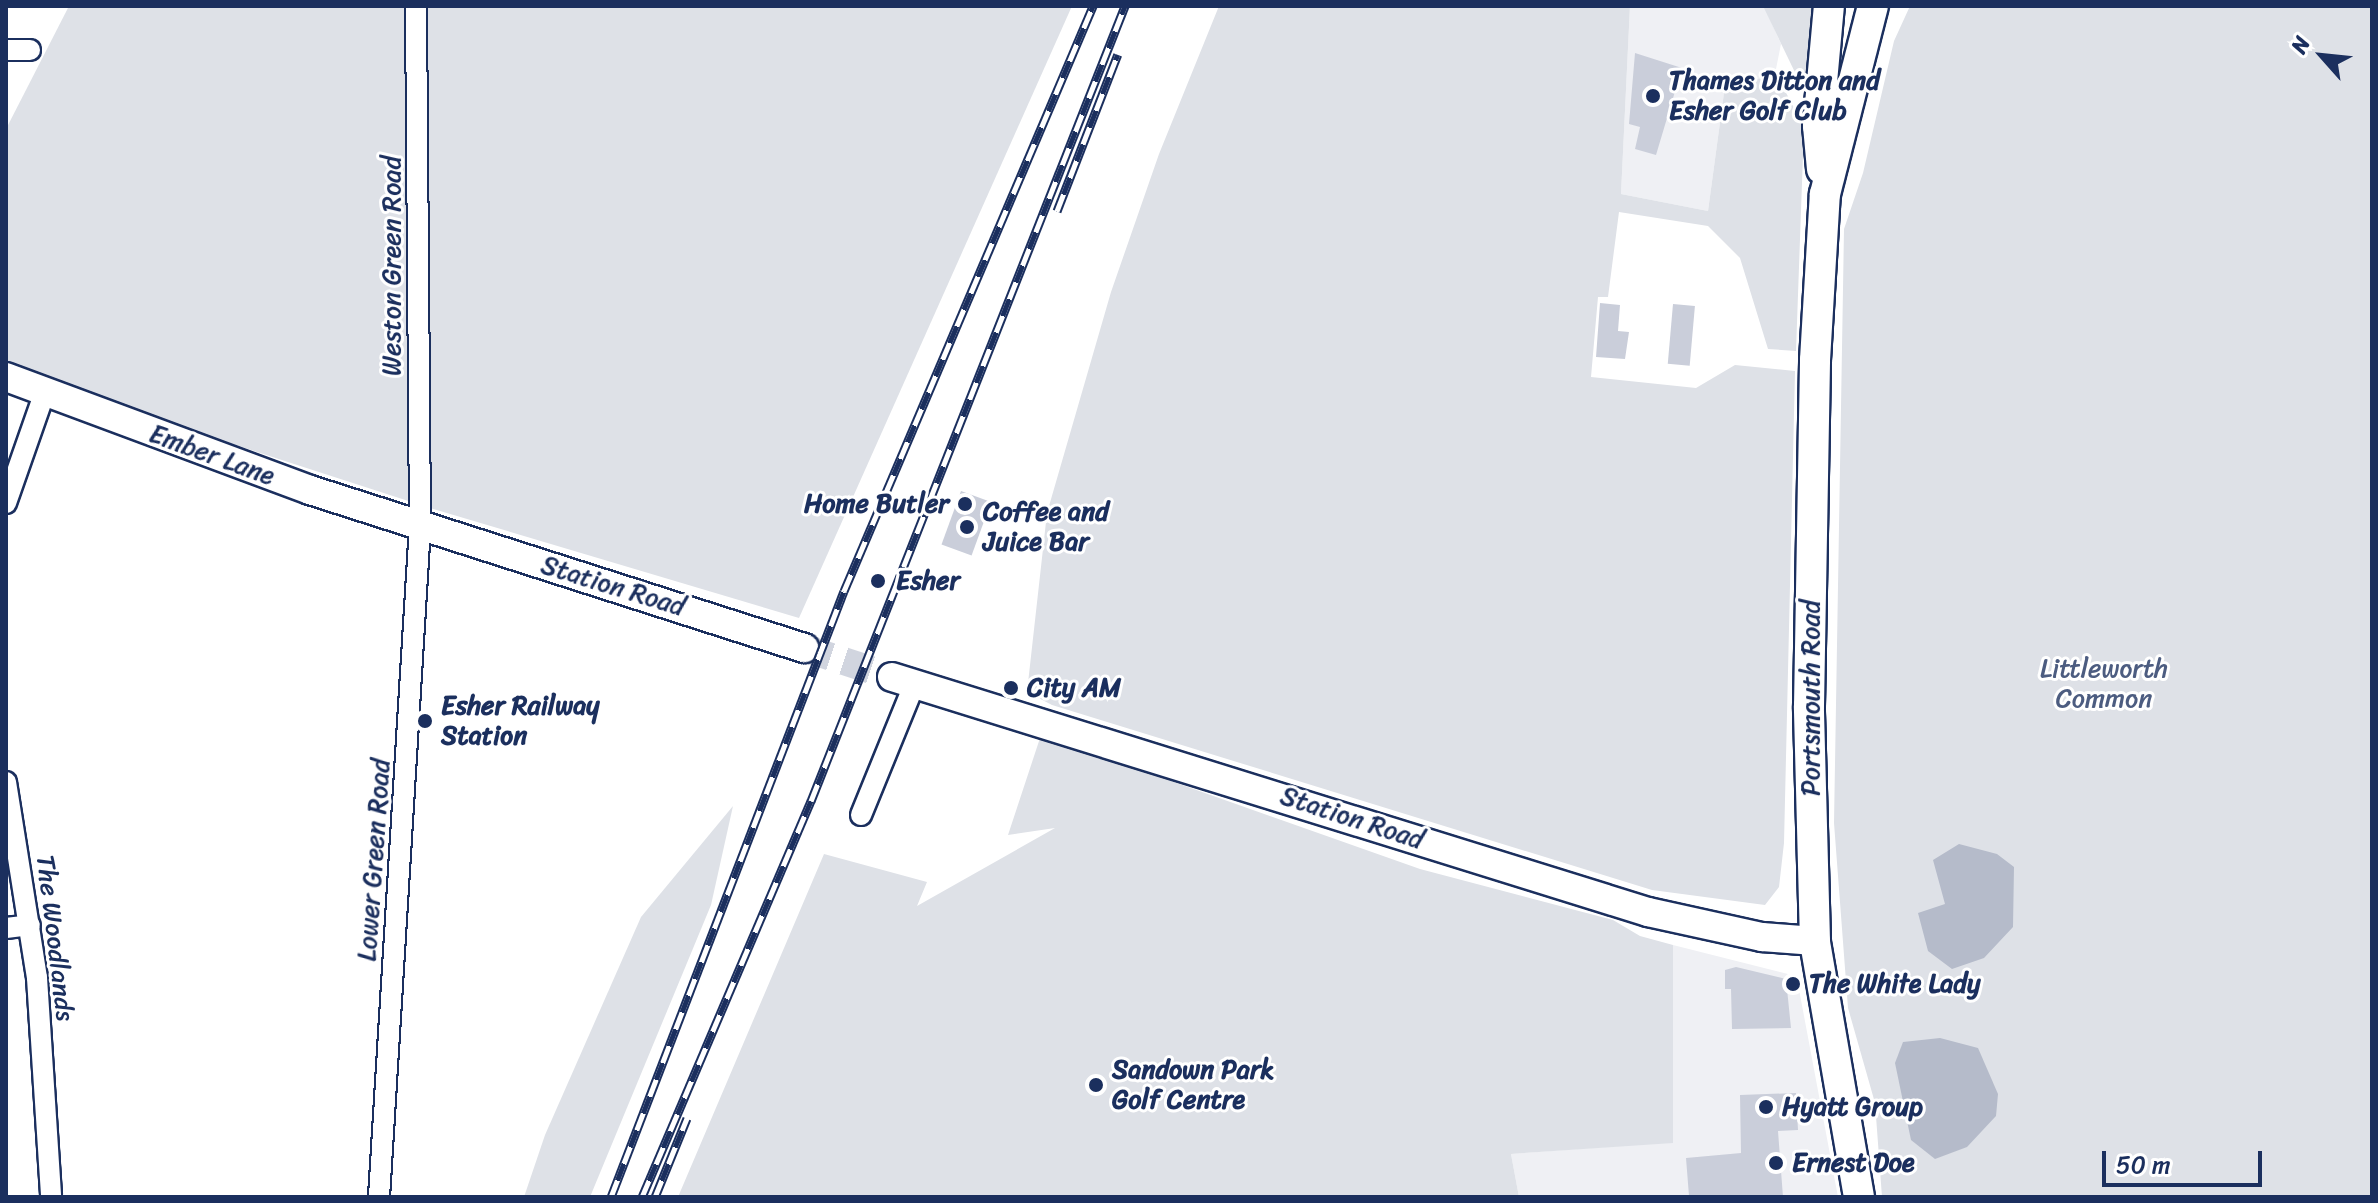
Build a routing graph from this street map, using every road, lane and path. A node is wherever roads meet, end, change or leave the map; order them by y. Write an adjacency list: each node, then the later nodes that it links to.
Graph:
1 (416, 6): 12 (street, Weston Green Road)
2 (1829, 6): 8 (main road, Portsmouth Road)
3 (1873, 6): 7 (main road, Portsmouth Road)
4 (1888, 6): 7 (main road)
5 (6, 50): 6 (street)
6 (30, 50)
7 (1847, 103): 8 (main road, Portsmouth Road)
8 (1825, 194): 19 (main road, Portsmouth Road)
9 (6, 377): 10 (main road, Ember Lane)
10 (46, 389): 11 (street); 12 (main road, Ember Lane)
11 (6, 503)
12 (420, 526): 13 (main road, Station Road); 21 (street, Lower Green Road)
13 (804, 648)
14 (904, 680): 16 (street); 19 (main road, Station Road)
15 (6, 782): 17 (street, The Woodlands)
16 (861, 815)
17 (30, 925): 18 (street); 20 (street, The Woodlands)
18 (6, 928)
19 (1815, 941): 22 (main road, Portsmouth Road)
20 (51, 1197)
21 (379, 1197)
22 (1859, 1197)

